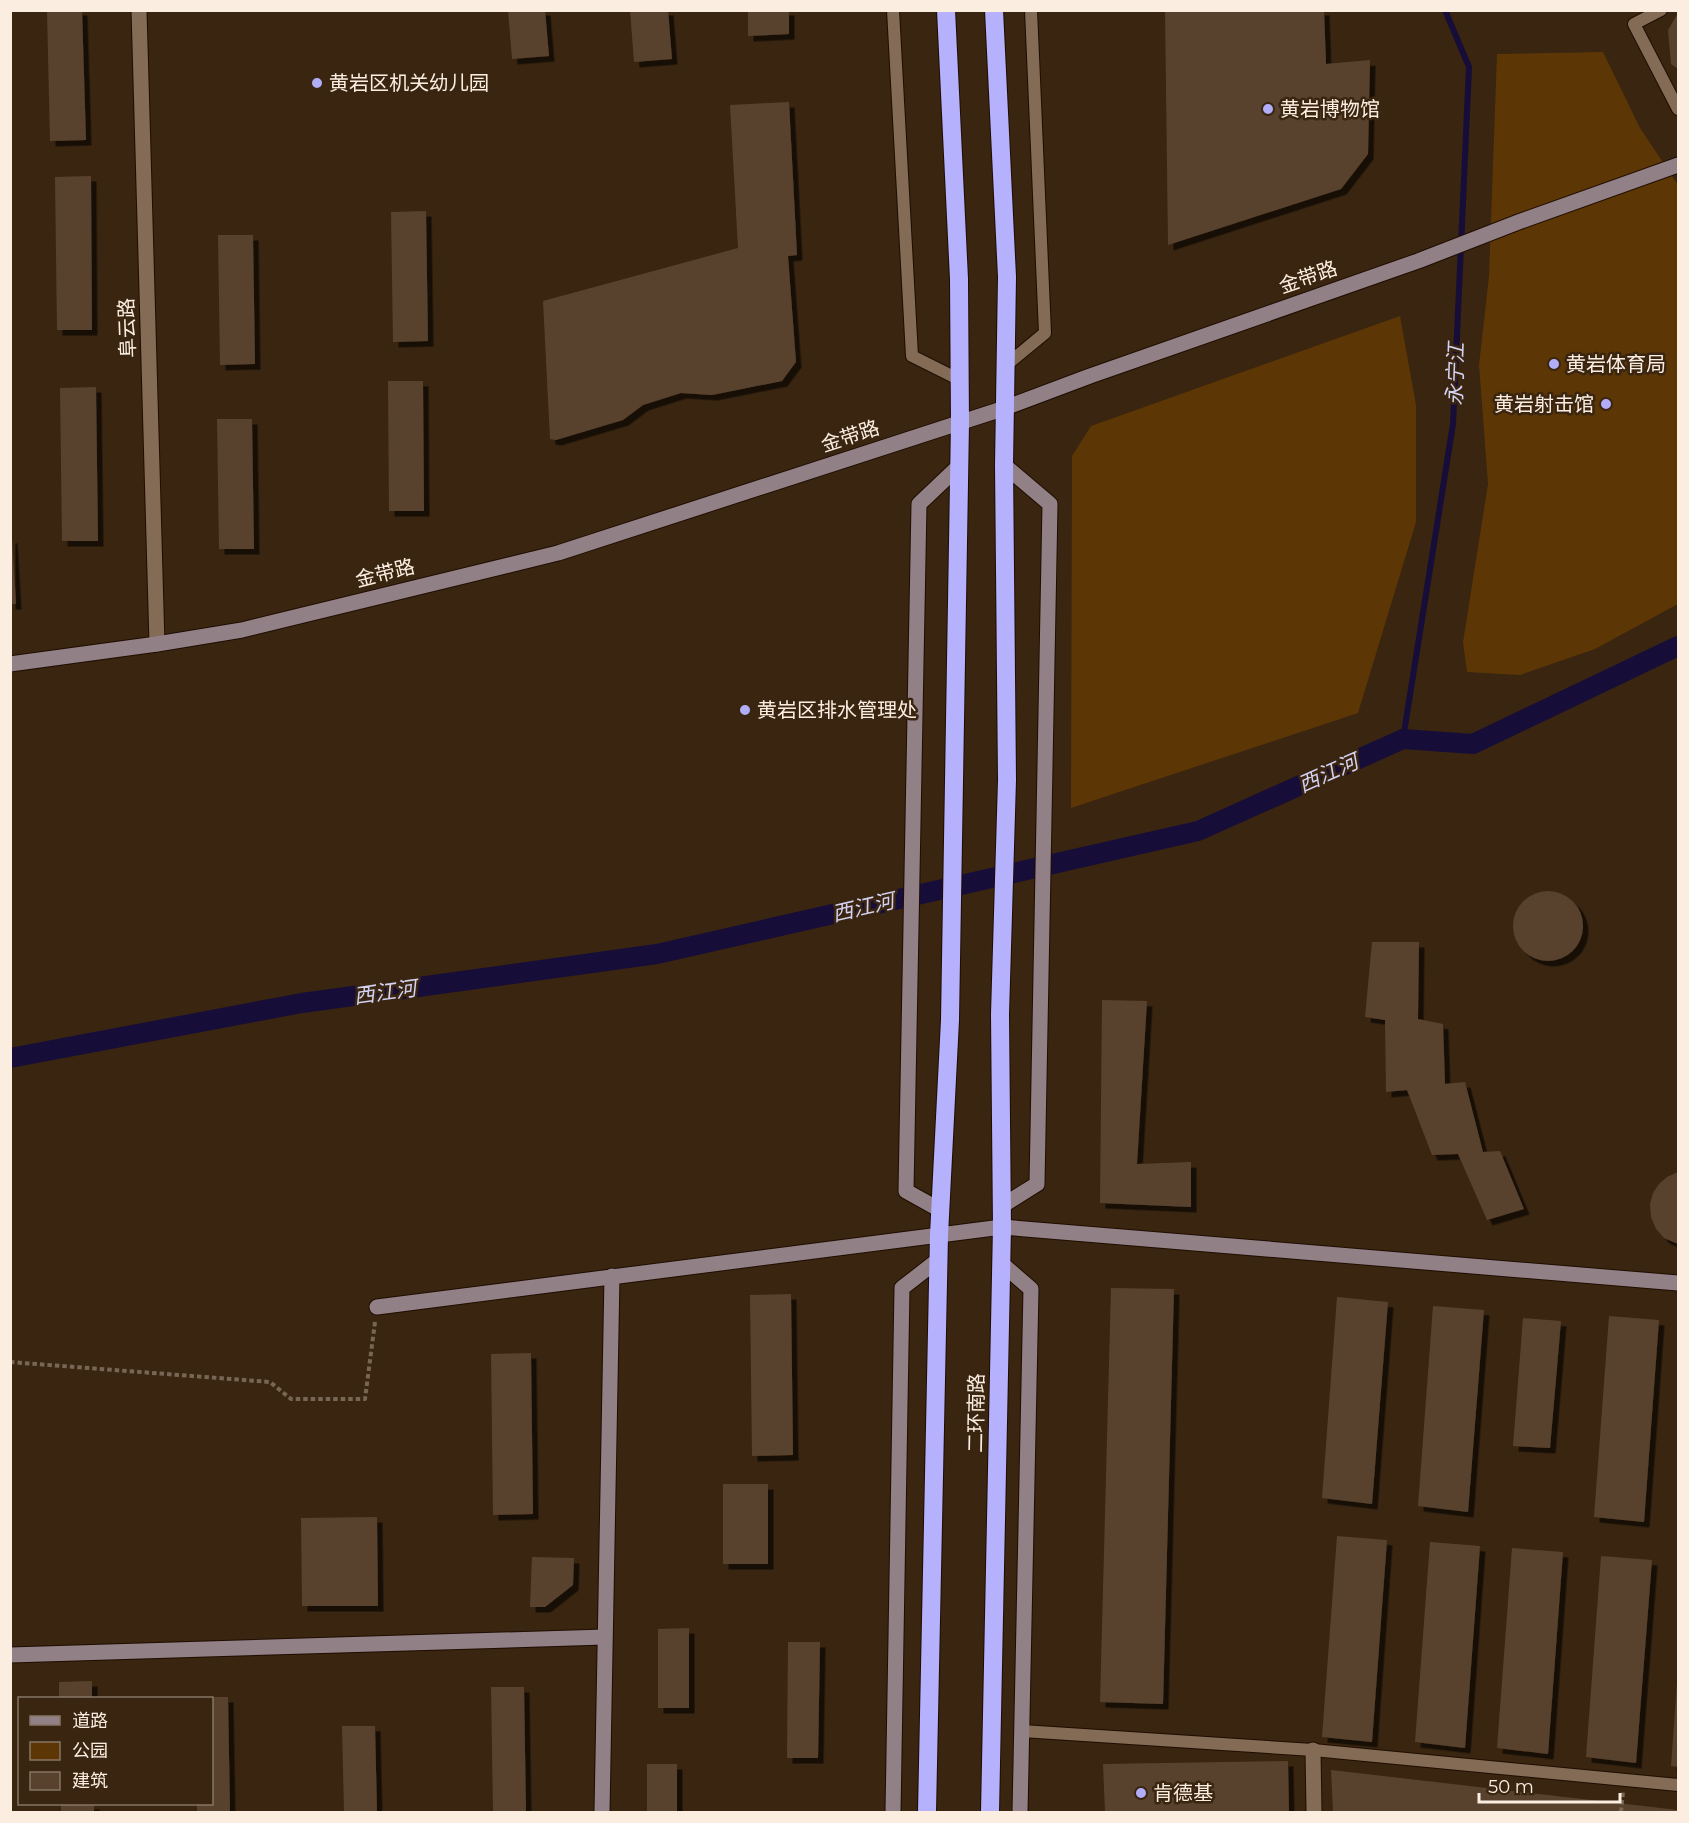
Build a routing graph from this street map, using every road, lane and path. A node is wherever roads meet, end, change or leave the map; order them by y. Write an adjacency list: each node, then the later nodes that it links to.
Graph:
1 (139, 10): 15 (street, 阜云路)
2 (893, 10): 10 (lane)
3 (946, 10): 10 (highway, 二环南路)
4 (994, 10): 9 (highway, 二环南路)
5 (1031, 10): 9 (lane)
6 (1661, 10): 7 (lane)
7 (1678, 109)
8 (1678, 165): 11 (street, 金带路)
9 (1005, 366): 11 (highway, 二环南路)
10 (960, 380): 12 (highway, 二环南路)
11 (1005, 408): 12 (street, 金带路); 13 (highway, 二环南路)
12 (960, 423): 14 (highway, 二环南路); 15 (street, 金带路)
13 (1004, 465): 17 (highway, 二环南路); 17 (street)
14 (958, 467): 18 (highway, 二环南路); 18 (street)
15 (157, 644): 16 (street, 金带路)
16 (10, 664)
17 (1002, 1206): 19 (highway, 二环南路)
18 (940, 1210): 20 (highway, 二环南路)
19 (1002, 1227): 20 (street); 22 (highway, 二环南路); 24 (street)
20 (939, 1235): 21 (highway, 二环南路); 23 (street)
21 (938, 1260): 33 (street); 34 (highway, 二环南路)
22 (1001, 1263): 29 (street); 35 (highway, 二环南路)
23 (612, 1276): 25 (street); 27 (street)
24 (1678, 1283)
25 (376, 1307): 26 (path)
26 (10, 1362)
27 (606, 1637): 28 (street); 32 (street)
28 (10, 1655)
29 (1022, 1731): 30 (lane); 36 (street)
30 (1313, 1750): 31 (lane); 37 (street)
31 (1678, 1785)
32 (603, 1812)
33 (893, 1812)
34 (927, 1812)
35 (990, 1812)
36 (1020, 1812)
37 (1314, 1812)

